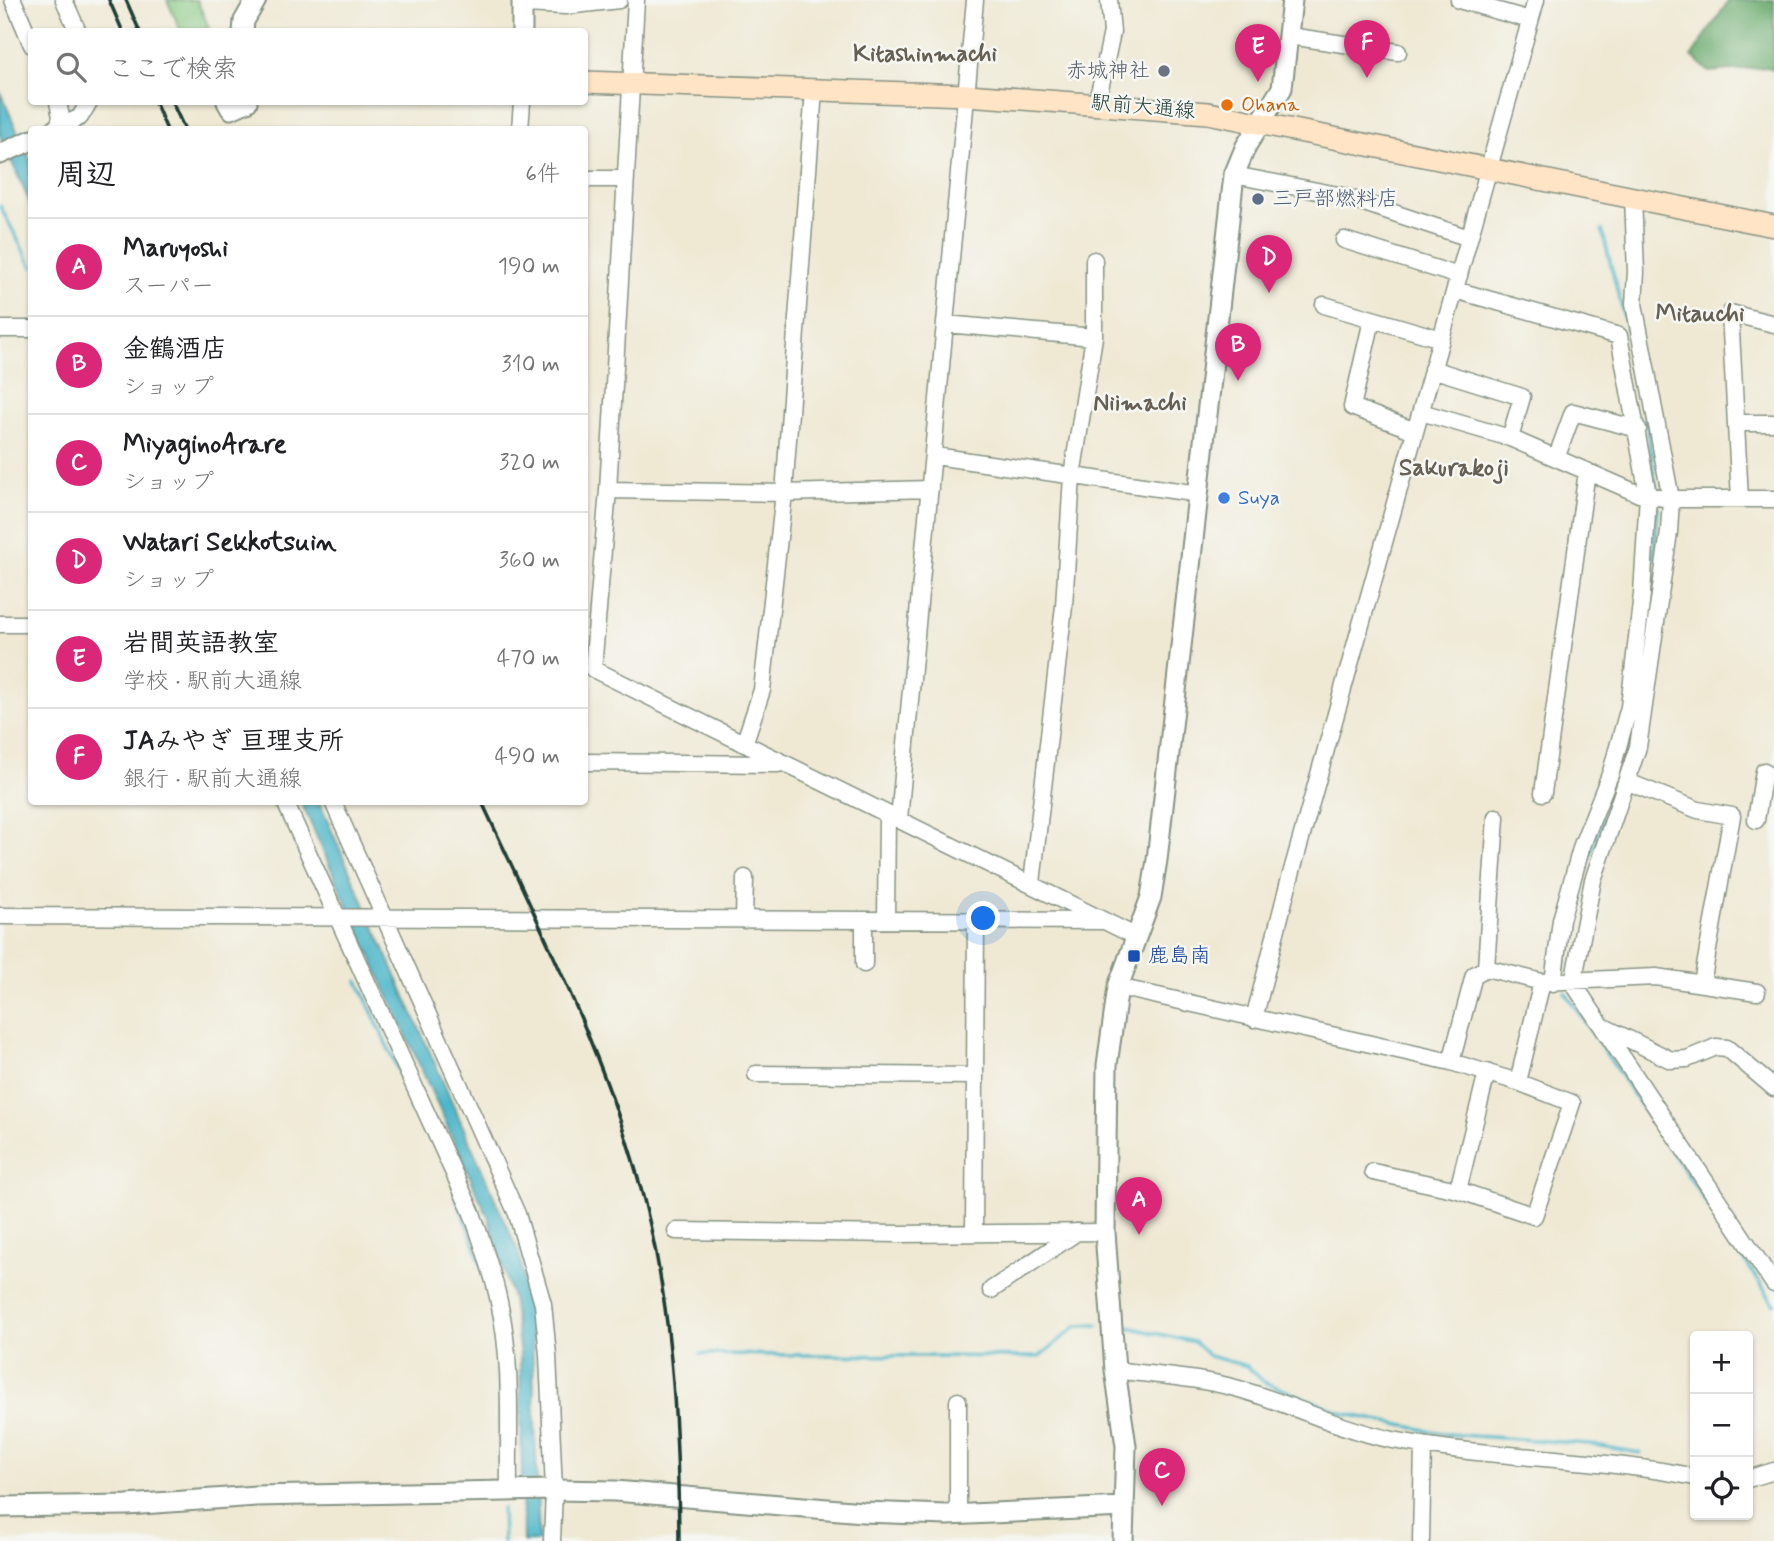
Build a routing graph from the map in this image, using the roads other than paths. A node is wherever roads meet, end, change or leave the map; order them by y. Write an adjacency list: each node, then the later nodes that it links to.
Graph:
1 (13, 0): 16 (street)
2 (64, 0): 13 (street)
3 (256, 0): 14 (street)
4 (618, 0): 11 (street)
5 (636, 0): 20 (street)
6 (975, 0): 22 (street)
7 (1109, 0): 23 (street)
8 (1292, 0): 17 (street)
9 (1459, 0): 12 (street)
10 (1536, 0): 12 (street)
11 (522, 2): 15 (street)
12 (1530, 20): 33 (street)
13 (76, 28)
14 (243, 28)
15 (522, 28)
16 (28, 36)
17 (1289, 36): 18 (street); 27 (street)
18 (1398, 52)
19 (588, 82): 20 (main road, 駅前大通線)
20 (632, 83): 21 (main road, 駅前大通線); 36 (street)
21 (814, 90): 22 (main road, 駅前大通線); 64 (street)
22 (967, 95): 23 (main road, 駅前大通線); 45 (street)
23 (1097, 103): 27 (main road, 駅前大通線)
24 (59, 105): 28 (street)
25 (87, 105): 29 (street)
26 (522, 105): 30 (street)
27 (1263, 121): 33 (main road, 駅前大通線); 34 (street)
28 (57, 126)
29 (62, 126)
30 (520, 126)
31 (28, 142): 32 (street)
32 (0, 154)
33 (1487, 167): 37 (main road, 駅前大通線); 39 (street)
34 (1234, 174): 39 (street); 65 (street)
35 (588, 179): 36 (street)
36 (626, 179): 63 (street)
37 (1633, 197): 38 (main road, 駅前大通線); 67 (street)
38 (1774, 226)
39 (1469, 238): 42 (street)
40 (1344, 240): 42 (street)
41 (1094, 260): 49 (street)
42 (1457, 283): 50 (street); 55 (street)
43 (1324, 305): 44 (street)
44 (1372, 320): 50 (street); 56 (street)
45 (944, 324): 49 (street); 58 (street)
46 (1774, 324): 53 (street)
47 (0, 329): 48 (street)
48 (28, 329)
49 (1094, 337): 61 (street)
50 (1441, 339): 51 (street)
51 (1432, 369): 52 (street); 57 (street)
52 (1421, 412): 56 (street); 57 (street)
53 (1736, 423): 54 (street); 68 (street)
54 (1774, 423)
55 (1637, 429): 59 (street); 66 (street)
56 (1415, 432): 104 (street)
57 (1510, 438): 59 (street)
58 (934, 456): 61 (street); 62 (street)
59 (1557, 456): 60 (street)
60 (1587, 471): 66 (street); 78 (street)
61 (1072, 476): 65 (street); 87 (street)
62 (930, 489): 64 (street); 82 (street)
63 (608, 490): 64 (street); 72 (street)
64 (784, 493): 73 (street)
65 (1199, 494): 96 (street)
66 (1648, 495): 67 (street); 99 (street)
67 (1671, 499): 68 (street); 77 (street)
68 (1740, 499): 69 (street)
69 (1774, 499)
70 (0, 624): 71 (street)
71 (28, 624)
72 (592, 626): 73 (street)
73 (744, 744): 75 (street)
74 (588, 762): 75 (street)
75 (785, 764): 82 (street)
76 (1764, 771): 84 (street)
77 (1628, 782): 81 (street); 100 (street)
78 (1543, 793)
79 (286, 805): 89 (street)
80 (334, 805): 90 (street)
81 (1732, 816): 84 (street); 101 (street)
82 (893, 817): 87 (street); 93 (street)
83 (1496, 817): 98 (street)
84 (1756, 820): 85 (street)
85 (1774, 822)
86 (745, 878): 91 (street)
87 (1032, 883): 94 (street)
88 (0, 916): 89 (street)
89 (342, 918): 90 (street); 127 (street)
90 (382, 919): 91 (street); 126 (street)
91 (744, 920): 92 (street)
92 (864, 920): 93 (street); 97 (street)
93 (886, 920): 95 (street)
94 (1104, 920): 95 (street); 96 (street)
95 (976, 921): 109 (street)
96 (1135, 936): 102 (street)
97 (864, 964)
98 (1486, 968): 99 (street); 106 (street)
99 (1548, 982): 100 (street); 110 (street)
100 (1573, 983): 101 (street); 105 (street)
101 (1702, 983): 103 (street)
102 (1118, 987): 104 (street); 117 (street)
103 (1757, 992)
104 (1254, 1019): 106 (street)
105 (1602, 1026): 111 (street); 118 (street)
106 (1451, 1062): 107 (street)
107 (1487, 1072): 110 (street); 113 (street)
108 (757, 1074): 109 (street)
109 (975, 1076): 115 (street)
110 (1518, 1082): 113 (street)
111 (1774, 1088)
112 (1373, 1172): 113 (street)
113 (1458, 1190)
114 (676, 1231): 115 (street)
115 (974, 1232): 116 (street)
116 (1077, 1232): 117 (street); 119 (street)
117 (1105, 1232): 120 (street)
118 (1774, 1284)
119 (991, 1290)
120 (1115, 1370): 122 (street); 129 (street)
121 (958, 1401): 130 (street)
122 (1423, 1445): 124 (street); 133 (street)
123 (1774, 1471): 125 (street)
124 (1690, 1476)
125 (1753, 1477)
126 (550, 1490): 127 (street); 130 (street); 131 (street)
127 (511, 1491): 128 (street)
128 (0, 1507)
129 (1125, 1507): 130 (street); 132 (street)
130 (958, 1514)
131 (552, 1541)
132 (1123, 1541)
133 (1421, 1541)

